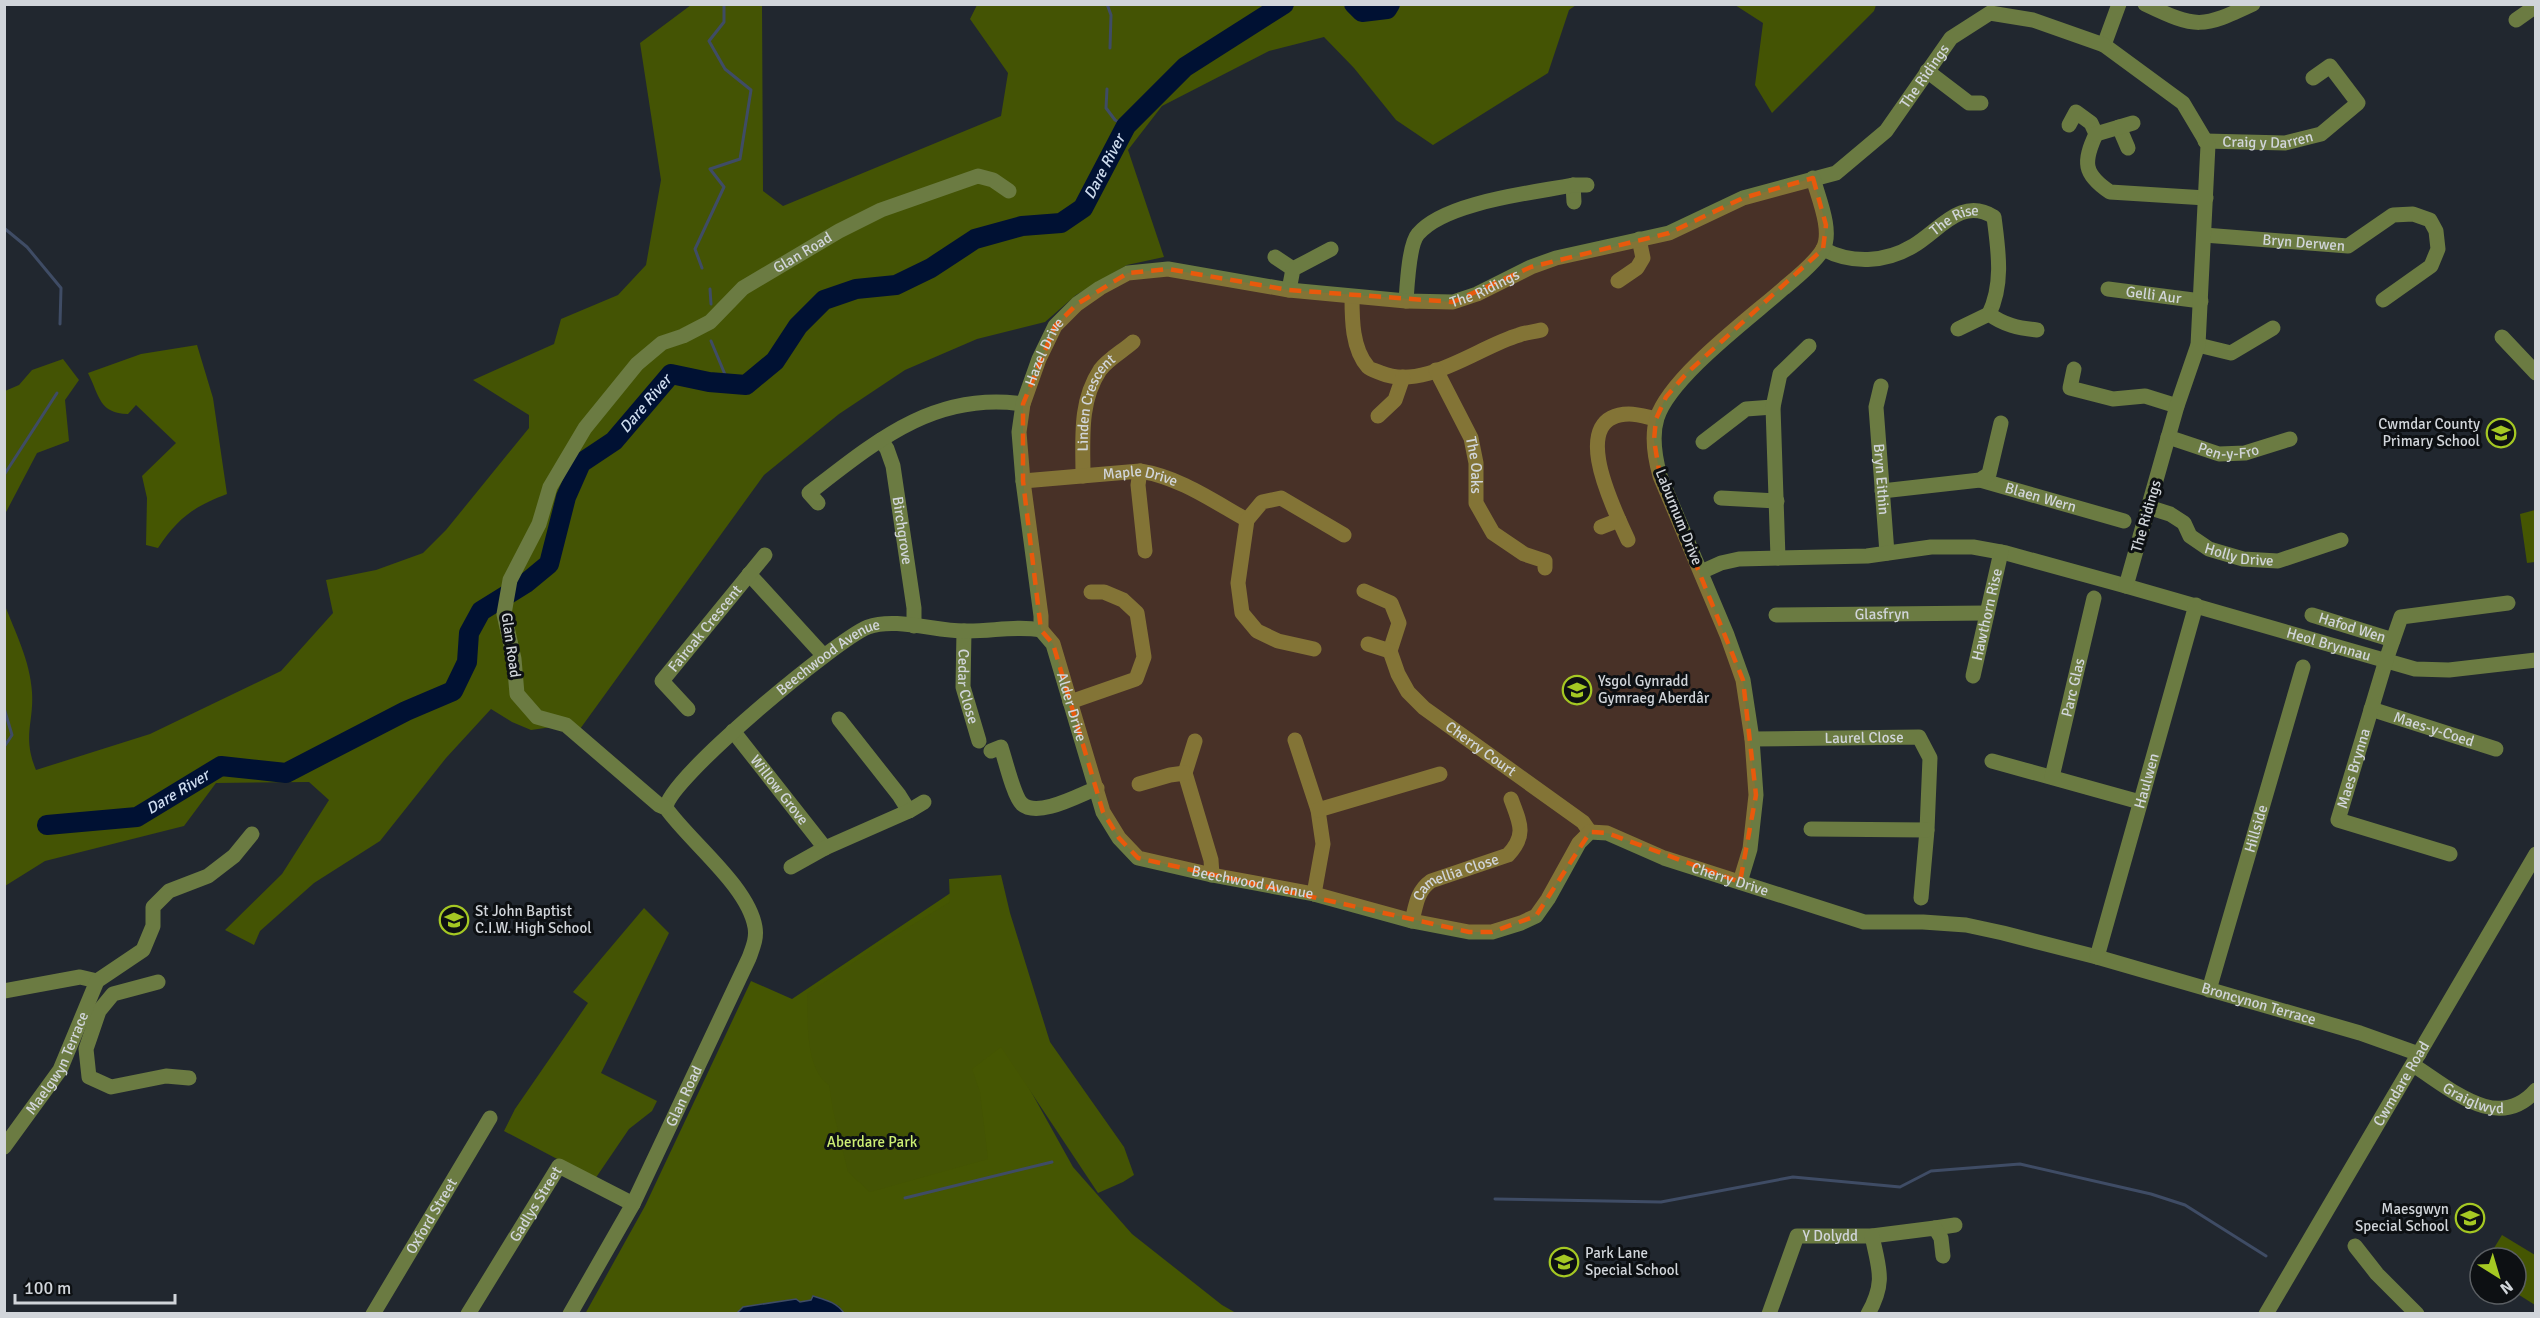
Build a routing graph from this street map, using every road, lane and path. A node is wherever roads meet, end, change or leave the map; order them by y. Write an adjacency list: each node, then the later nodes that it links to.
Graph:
1 (2119, 4): 7 (street)
2 (2145, 4): 3 (street)
3 (2253, 4)
4 (2535, 6): 6 (street)
5 (1991, 9): 7 (street, The Ridings); 8 (street, The Ridings)
6 (2516, 20)
7 (2104, 45): 13 (street, The Ridings)
8 (1927, 71): 10 (street); 15 (street, The Ridings)
9 (2313, 78): 13 (street, Craig y Darren)
10 (1981, 103)
11 (2075, 113): 12 (street)
12 (2096, 134): 14 (street); 17 (street)
13 (2205, 141): 17 (street, The Ridings)
14 (2128, 148)
15 (1813, 178): 20 (street, The Ridings); 22 (street)
16 (1009, 191): 119 (street, Glan Road)
17 (2206, 198): 19 (street, The Ridings)
18 (1574, 202): 30 (street)
19 (2204, 235): 29 (street, Bryn Derwen); 31 (street, The Ridings)
20 (1639, 240): 25 (street); 30 (street, The Ridings)
21 (1331, 249): 24 (street)
22 (1823, 249): 32 (street, The Rise); 50 (street, Laburnum Drive)
23 (1275, 257): 24 (street)
24 (1293, 269): 27 (street)
25 (1618, 281)
26 (2108, 289): 31 (street, Gelli Aur)
27 (1289, 290): 28 (street, The Ridings); 46 (street, Hazel Drive)
28 (1352, 297): 30 (street, The Ridings); 44 (street)
29 (2383, 300)
30 (1406, 302)
31 (2201, 302): 39 (street, The Ridings)
32 (1989, 314): 34 (street); 36 (street)
33 (2273, 328): 39 (street)
34 (1958, 329)
35 (1541, 330): 42 (street)
36 (2037, 330)
37 (2502, 337): 43 (street)
38 (1133, 342): 57 (street, Linden Crescent)
39 (2198, 345): 48 (street, The Ridings)
40 (1809, 346): 47 (street)
41 (2074, 369): 48 (street)
42 (1437, 370): 44 (street); 77 (street, The Oaks)
43 (2535, 373)
44 (1403, 377): 49 (street)
45 (1881, 386): 60 (street, Bryn Eithin)
46 (1023, 404): 54 (street); 59 (street, Hazel Drive)
47 (1773, 406): 55 (street); 62 (street)
48 (2177, 406): 52 (street, The Ridings)
49 (1378, 416)
50 (1656, 419): 66 (street); 78 (street, Laburnum Drive)
51 (2001, 423): 58 (street, Blaen Wern)
52 (2168, 437): 53 (street, Pen-y-Fro); 64 (street, The Ridings)
53 (2290, 439)
54 (881, 440): 63 (street); 89 (street, Birchgrove)
55 (1702, 442)
56 (1140, 471): 57 (street, Maple Drive); 65 (street, Maple Drive); 72 (street)
57 (1083, 476): 59 (street, Maple Drive)
58 (1980, 480): 60 (street, Blaen Wern); 67 (street, Blaen Wern)
59 (1023, 481): 90 (street, Hazel Drive)
60 (1882, 490): 73 (street, Bryn Eithin)
61 (1720, 498): 62 (street)
62 (1777, 501): 76 (street)
63 (818, 503)
64 (2148, 507): 71 (street, Holly Drive); 80 (street, The Ridings)
65 (1247, 519): 69 (street); 94 (street)
66 (1619, 520): 68 (street); 70 (street)
67 (2124, 521)
68 (1601, 527)
69 (1344, 535)
70 (1628, 540)
71 (2341, 540)
72 (1145, 551)
73 (1887, 552): 74 (street, Heol Brynnau); 76 (street, Heol Brynnau)
74 (2001, 552): 80 (street, Heol Brynnau); 86 (street, Hawthorn Rise)
75 (765, 555): 79 (street, Fairoak Crescent)
76 (1778, 558): 78 (street, Heol Brynnau)
77 (1545, 568)
78 (1701, 572): 106 (street, Laburnum Drive)
79 (749, 574): 96 (street, Fairoak Crescent); 102 (street, Fairoak Crescent)
80 (2126, 586): 85 (street, Heol Brynnau)
81 (1364, 591): 95 (street)
82 (1091, 592): 101 (street)
83 (2094, 598): 113 (street, Parc Glas)
84 (2508, 603): 92 (street)
85 (2196, 605): 97 (street, Heol Brynnau); 117 (street, Haulwen)
86 (1987, 613): 87 (street, Glasfryn); 100 (street, Hawthorn Rise)
87 (1776, 615)
88 (2312, 615): 92 (street, Hafod Wen)
89 (914, 626): 91 (street, Beechwood Avenue); 96 (street, Beechwood Avenue)
90 (1041, 630): 91 (street, Beechwood Avenue); 101 (street, Alder Drive)
91 (964, 631): 115 (street, Cedar Close)
92 (2393, 640): 97 (street)
93 (1368, 644): 95 (street)
94 (1314, 649)
95 (1390, 651): 124 (street, Cherry Court)
96 (825, 656): 105 (street, Beechwood Avenue)
97 (2386, 660): 98 (street, Heol Brynnau); 103 (street)
98 (2535, 660)
99 (2303, 667): 138 (street, Hillside)
100 (1973, 676)
101 (1070, 702): 115 (street, Alder Drive)
102 (688, 709)
103 (2371, 709): 109 (street, Maes-y-Coed); 127 (street, Maes Brynna)
104 (839, 719): 121 (street)
105 (733, 731): 119 (street, Beechwood Avenue); 126 (street, Willow Grove)
106 (1752, 739): 123 (street, Laurel Close); 131 (street, Laburnum Drive)
107 (1296, 740): 120 (street)
108 (1196, 741): 111 (street)
109 (2496, 749)
110 (1992, 761): 113 (street)
111 (1185, 773): 114 (street); 130 (street)
112 (1440, 774): 120 (street)
113 (2052, 777): 117 (street)
114 (1139, 784)
115 (1097, 788): 130 (street, Beechwood Avenue)
116 (924, 802): 121 (street)
117 (2140, 802): 135 (street, Haulwen)
118 (1518, 806): 134 (street, Camellia Close)
119 (666, 808): 147 (street, Glan Road)
120 (1318, 810): 132 (street)
121 (909, 811): 126 (street)
122 (1811, 830): 123 (street)
123 (1927, 830): 133 (street, Laurel Close)
124 (1590, 832): 131 (street, Cherry Drive); 134 (street)
125 (252, 834): 136 (street)
126 (825, 848): 129 (street)
127 (2450, 854)
128 (2535, 856): 142 (street, Cwmdare Road)
129 (791, 867)
130 (1212, 875): 132 (street, Beechwood Avenue)
131 (1740, 882): 135 (street, Cherry Drive)
132 (1314, 894): 134 (street, Beechwood Avenue)
133 (1921, 898)
134 (1412, 921)
135 (2097, 957): 138 (street, Broncynon Terrace)
136 (100, 977): 139 (street); 140 (street, Maelgwyn Terrace)
137 (158, 982): 141 (street)
138 (2209, 990): 142 (street, Broncynon Terrace)
139 (4, 991)
140 (72, 1043): 141 (street); 146 (street, Maelgwyn Terrace)
141 (88, 1043): 143 (street)
142 (2416, 1060): 144 (street, Graiglwyd); 158 (street, Cwmdare Road)
143 (189, 1078)
144 (2535, 1090)
145 (490, 1118): 153 (street, Oxford Street)
146 (4, 1147)
147 (633, 1204): 154 (street, Gadlys Street); 155 (street, Glan Road)
148 (1955, 1225): 149 (street, Y Dolydd)
149 (1935, 1228): 150 (street, Y Dolydd); 152 (street)
150 (1872, 1236): 156 (street, Y Dolydd); 157 (street, Y Dolydd)
151 (2355, 1246): 159 (street)
152 (1943, 1256)
153 (373, 1314)
154 (468, 1314)
155 (570, 1314)
156 (1769, 1314)
157 (1868, 1314)
158 (2266, 1314)
159 (2416, 1314)

